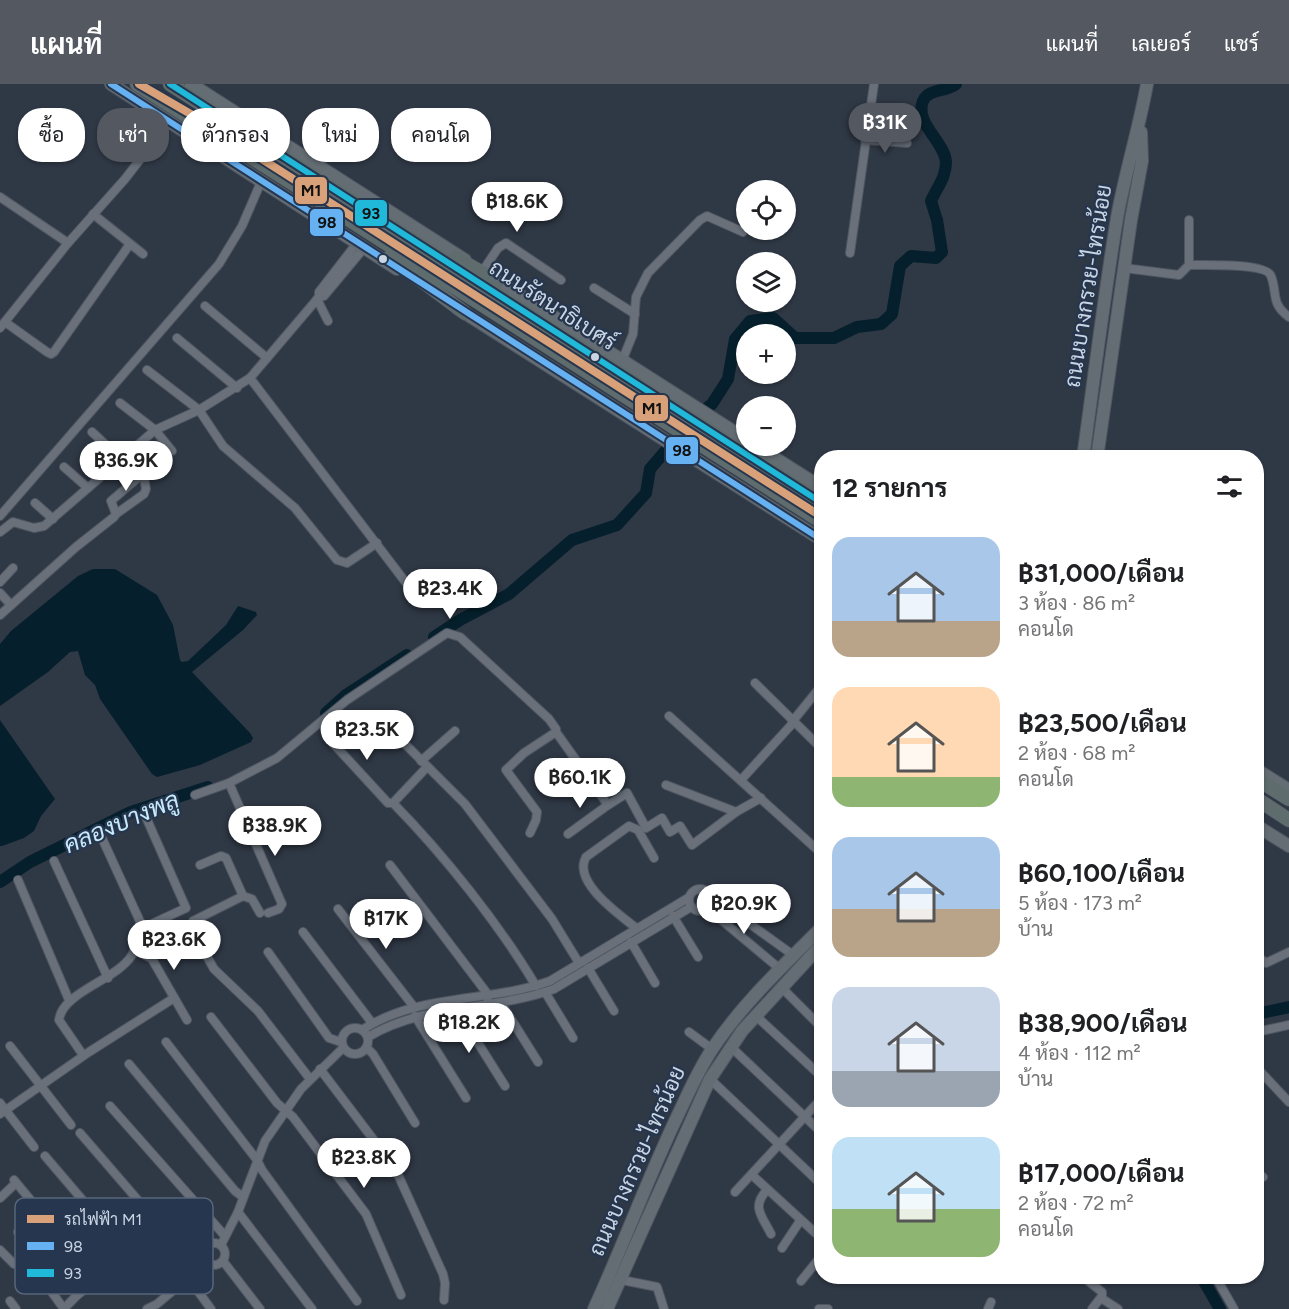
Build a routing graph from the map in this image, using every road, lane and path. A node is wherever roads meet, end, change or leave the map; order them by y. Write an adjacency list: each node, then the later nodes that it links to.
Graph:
1 (111, 84): 7 (main road)
2 (137, 84): 15 (main road, ถนนรัตนาธิเบศร์)
3 (170, 84): 14 (main road, ถนนรัตนาธิเบศร์)
4 (191, 84): 28 (main road, ถนนรัตนาธิเบศร์)
5 (874, 84): 10 (street)
6 (1147, 84): 9 (main road, ถนนบางกรวย-ไทรน้อย)
7 (148, 108)
8 (169, 122): 13 (main road)
9 (1140, 122): 26 (main road, ถนนบางกรวย-ไทรน้อย); 27 (main road, ถนนบางกรวย-ไทรน้อย)
10 (865, 140): 11 (street); 23 (street)
11 (907, 143)
12 (138, 162): 17 (street)
13 (261, 182): 22 (main road); 63 (street)
14 (321, 182): 30 (main road); 60 (main road, ถนนรัตนาธิเบศร์)
15 (311, 196): 34 (main road); 64 (main road, ถนนรัตนาธิเบศร์)
16 (0, 197): 20 (street)
17 (93, 214): 20 (street); 21 (street)
18 (1190, 220): 25 (street)
19 (736, 229): 35 (street)
20 (68, 243): 38 (street)
21 (130, 244): 24 (street); 38 (street)
22 (360, 245): 32 (street); 34 (main road)
23 (850, 253)
24 (143, 254)
25 (1189, 265): 27 (street); 36 (street)
26 (1110, 266): 27 (main road); 50 (main road, ถนนบางกรวย-ไทรน้อย)
27 (1124, 268): 51 (main road, ถนนบางกรวย-ไทรน้อย)
28 (482, 272): 29 (street); 30 (main road, ถนนรัตนาธิเบศร์)
29 (561, 280)
30 (497, 281): 41 (main road, ถนนรัตนาธิเบศร์)
31 (594, 288): 35 (street)
32 (318, 298): 37 (street); 40 (street)
33 (205, 306): 40 (street)
34 (465, 313): 67 (main road)
35 (635, 314): 41 (street)
36 (1289, 317)
37 (328, 321)
38 (2, 325)
39 (177, 338): 44 (street)
40 (267, 358): 43 (street)
41 (622, 361): 49 (main road, ถนนรัตนาธิเบศร์)
42 (147, 370): 46 (street)
43 (250, 378): 44 (street); 68 (street)
44 (237, 388): 46 (street)
45 (120, 403): 47 (street)
46 (199, 410): 47 (street); 68 (street)
47 (155, 429): 52 (street); 55 (street)
48 (92, 432): 55 (street)
49 (736, 433)
50 (1084, 450)
51 (1098, 450)
52 (172, 451)
53 (772, 456): 58 (main road)
54 (161, 458): 57 (street)
55 (122, 460): 59 (street)
56 (64, 467): 59 (street)
57 (143, 472): 62 (street); 62 (street)
58 (814, 483)
59 (88, 489): 65 (street)
60 (814, 498)
61 (35, 503): 65 (street)
62 (116, 514): 73 (street)
63 (0, 516)
64 (814, 517)
65 (53, 519): 66 (street)
66 (0, 532)
67 (814, 535)
68 (377, 543): 71 (street)
69 (13, 568): 70 (street)
70 (0, 582)
71 (410, 588)
72 (0, 593): 73 (street)
73 (11, 605): 74 (street)
74 (0, 615)
75 (755, 683): 78 (street)
76 (814, 695): 78 (street)
77 (669, 716): 86 (street)
78 (793, 722): 83 (street); 86 (street)
79 (455, 732): 84 (street)
80 (556, 732): 87 (street); 97 (street); 103 (street)
81 (330, 740): 95 (street)
82 (402, 741): 84 (street)
83 (814, 742)
84 (424, 764): 95 (street); 134 (street)
85 (1264, 774): 89 (main road)
86 (741, 780): 93 (street)
87 (229, 783): 92 (street); 114 (street)
88 (1264, 783): 94 (main road)
89 (1283, 783): 91 (main road)
90 (666, 785): 98 (street)
91 (1289, 790)
92 (195, 795)
93 (761, 798): 98 (street); 108 (street)
94 (1289, 799)
95 (393, 803): 139 (street)
96 (1264, 804): 100 (main road)
97 (608, 805): 98 (street); 104 (street)
98 (736, 812)
99 (145, 815): 120 (street)
100 (1289, 820)
101 (1264, 824): 106 (main road)
102 (1264, 830): 107 (main road)
103 (530, 833)
104 (568, 834)
105 (101, 836): 120 (street)
106 (1289, 840)
107 (1289, 846)
108 (814, 847)
109 (654, 858): 121 (street)
110 (54, 861): 137 (street)
111 (200, 865): 114 (street)
112 (390, 865): 144 (street)
113 (18, 880): 143 (street)
114 (243, 896): 172 (street)
115 (711, 896): 116 (street); 117 (street); 123 (street)
116 (690, 902): 117 (street); 119 (street); 121 (street)
117 (707, 908): 126 (street)
118 (338, 909): 148 (street)
119 (673, 916): 125 (street); 132 (street)
120 (142, 927): 127 (street)
121 (636, 928): 134 (street)
122 (303, 932): 153 (street)
123 (765, 934): 126 (street); 131 (street)
124 (814, 935): 131 (main road, ถนนบางกรวย-ไทรน้อย)
125 (631, 942): 135 (street); 138 (street)
126 (754, 947): 136 (street)
127 (134, 949): 137 (street); 142 (street)
128 (268, 952): 160 (street)
129 (1289, 952): 133 (street)
130 (814, 953): 140 (main road, ถนนบางกรวย-ไทรน้อย)
131 (793, 955): 136 (main road, ถนนบางกรวย-ไทรน้อย)
132 (698, 957)
133 (1264, 961)
134 (579, 963): 139 (street)
135 (588, 968): 141 (street); 147 (street)
136 (780, 969): 164 (main road, ถนนบางกรวย-ไทรน้อย)
137 (108, 978): 143 (street)
138 (656, 983)
139 (536, 986): 144 (street)
140 (782, 988): 149 (main road, ถนนบางกรวย-ไทรน้อย); 152 (street)
141 (545, 992): 145 (street); 158 (street)
142 (174, 998): 151 (street); 165 (street)
143 (69, 1000): 165 (street)
144 (488, 1000): 145 (street); 146 (street); 148 (street)
145 (501, 1003): 166 (street)
146 (456, 1008): 148 (street); 174 (street)
147 (614, 1011)
148 (415, 1012): 153 (street); 157 (street); 175 (street)
149 (756, 1016): 162 (main road, ถนนบางกรวย-ไทรน้อย); 169 (street)
150 (211, 1017): 180 (street)
151 (187, 1020)
152 (814, 1020)
153 (372, 1023): 157 (street)
154 (1289, 1025): 155 (street)
155 (1264, 1030)
156 (689, 1032): 164 (street)
157 (365, 1033): 160 (street); 163 (street)
158 (573, 1038)
159 (166, 1042): 189 (street)
160 (342, 1045): 163 (street); 168 (street)
161 (10, 1046): 173 (street)
162 (731, 1047): 171 (main road, ถนนบางกรวย-ไทรน้อย); 181 (street)
163 (367, 1048): 182 (street)
164 (712, 1049): 232 (main road, ถนนบางกรวย-ไทรน้อย)
165 (83, 1056): 173 (street)
166 (538, 1062)
167 (129, 1064): 194 (street)
168 (320, 1069): 172 (street); 224 (street)
169 (814, 1070)
170 (1264, 1075): 176 (street)
171 (710, 1079): 186 (street); 214 (main road, ถนนบางกรวย-ไทรน้อย)
172 (310, 1080): 180 (street)
173 (41, 1085): 179 (street); 183 (street)
174 (505, 1086)
175 (466, 1098)
176 (1289, 1102)
177 (110, 1106): 199 (street)
178 (814, 1106): 181 (street)
179 (2, 1109): 187 (street)
180 (286, 1110): 189 (street); 222 (street)
181 (805, 1116): 184 (street); 186 (street)
182 (416, 1123)
183 (71, 1125)
184 (814, 1125)
185 (80, 1133): 198 (street)
186 (779, 1144): 190 (street); 191 (street)
187 (34, 1147)
188 (45, 1156): 197 (street)
189 (257, 1160): 194 (street); 225 (street)
190 (752, 1175): 192 (street); 193 (street)
191 (814, 1177)
192 (767, 1190): 201 (street); 204 (street)
193 (735, 1192)
194 (243, 1197): 200 (street)
195 (0, 1198): 196 (street)
196 (30, 1198)
197 (81, 1198)
198 (136, 1198)
199 (191, 1198)
200 (238, 1212): 205 (street); 231 (street)
201 (800, 1221): 203 (street); 208 (street)
202 (213, 1222): 205 (street)
203 (814, 1232)
204 (771, 1234)
205 (225, 1236): 207 (street)
206 (213, 1244): 207 (street)
207 (221, 1245): 210 (street)
208 (782, 1248)
209 (0, 1250): 211 (street)
210 (223, 1261): 212 (street); 230 (street)
211 (14, 1264)
212 (213, 1264)
213 (814, 1265): 215 (street)
214 (622, 1280): 233 (main road, ถนนบางกรวย-ไทรน้อย); 234 (street)
215 (801, 1281)
216 (1092, 1284): 223 (street)
217 (1220, 1284): 239 (street)
218 (53, 1294): 227 (street)
219 (77, 1294): 227 (street)
220 (173, 1294): 226 (street)
221 (200, 1294): 229 (street)
222 (401, 1295)
223 (1101, 1298): 237 (street); 238 (street)
224 (444, 1300)
225 (357, 1301)
226 (159, 1307): 228 (street)
227 (64, 1309)
228 (147, 1309)
229 (211, 1309)
230 (260, 1309)
231 (312, 1309)
232 (594, 1309)
233 (608, 1309)
234 (664, 1309)
235 (819, 1309): 236 (street)
236 (828, 1309)
237 (1092, 1309)
238 (1118, 1309)
239 (1234, 1309)

